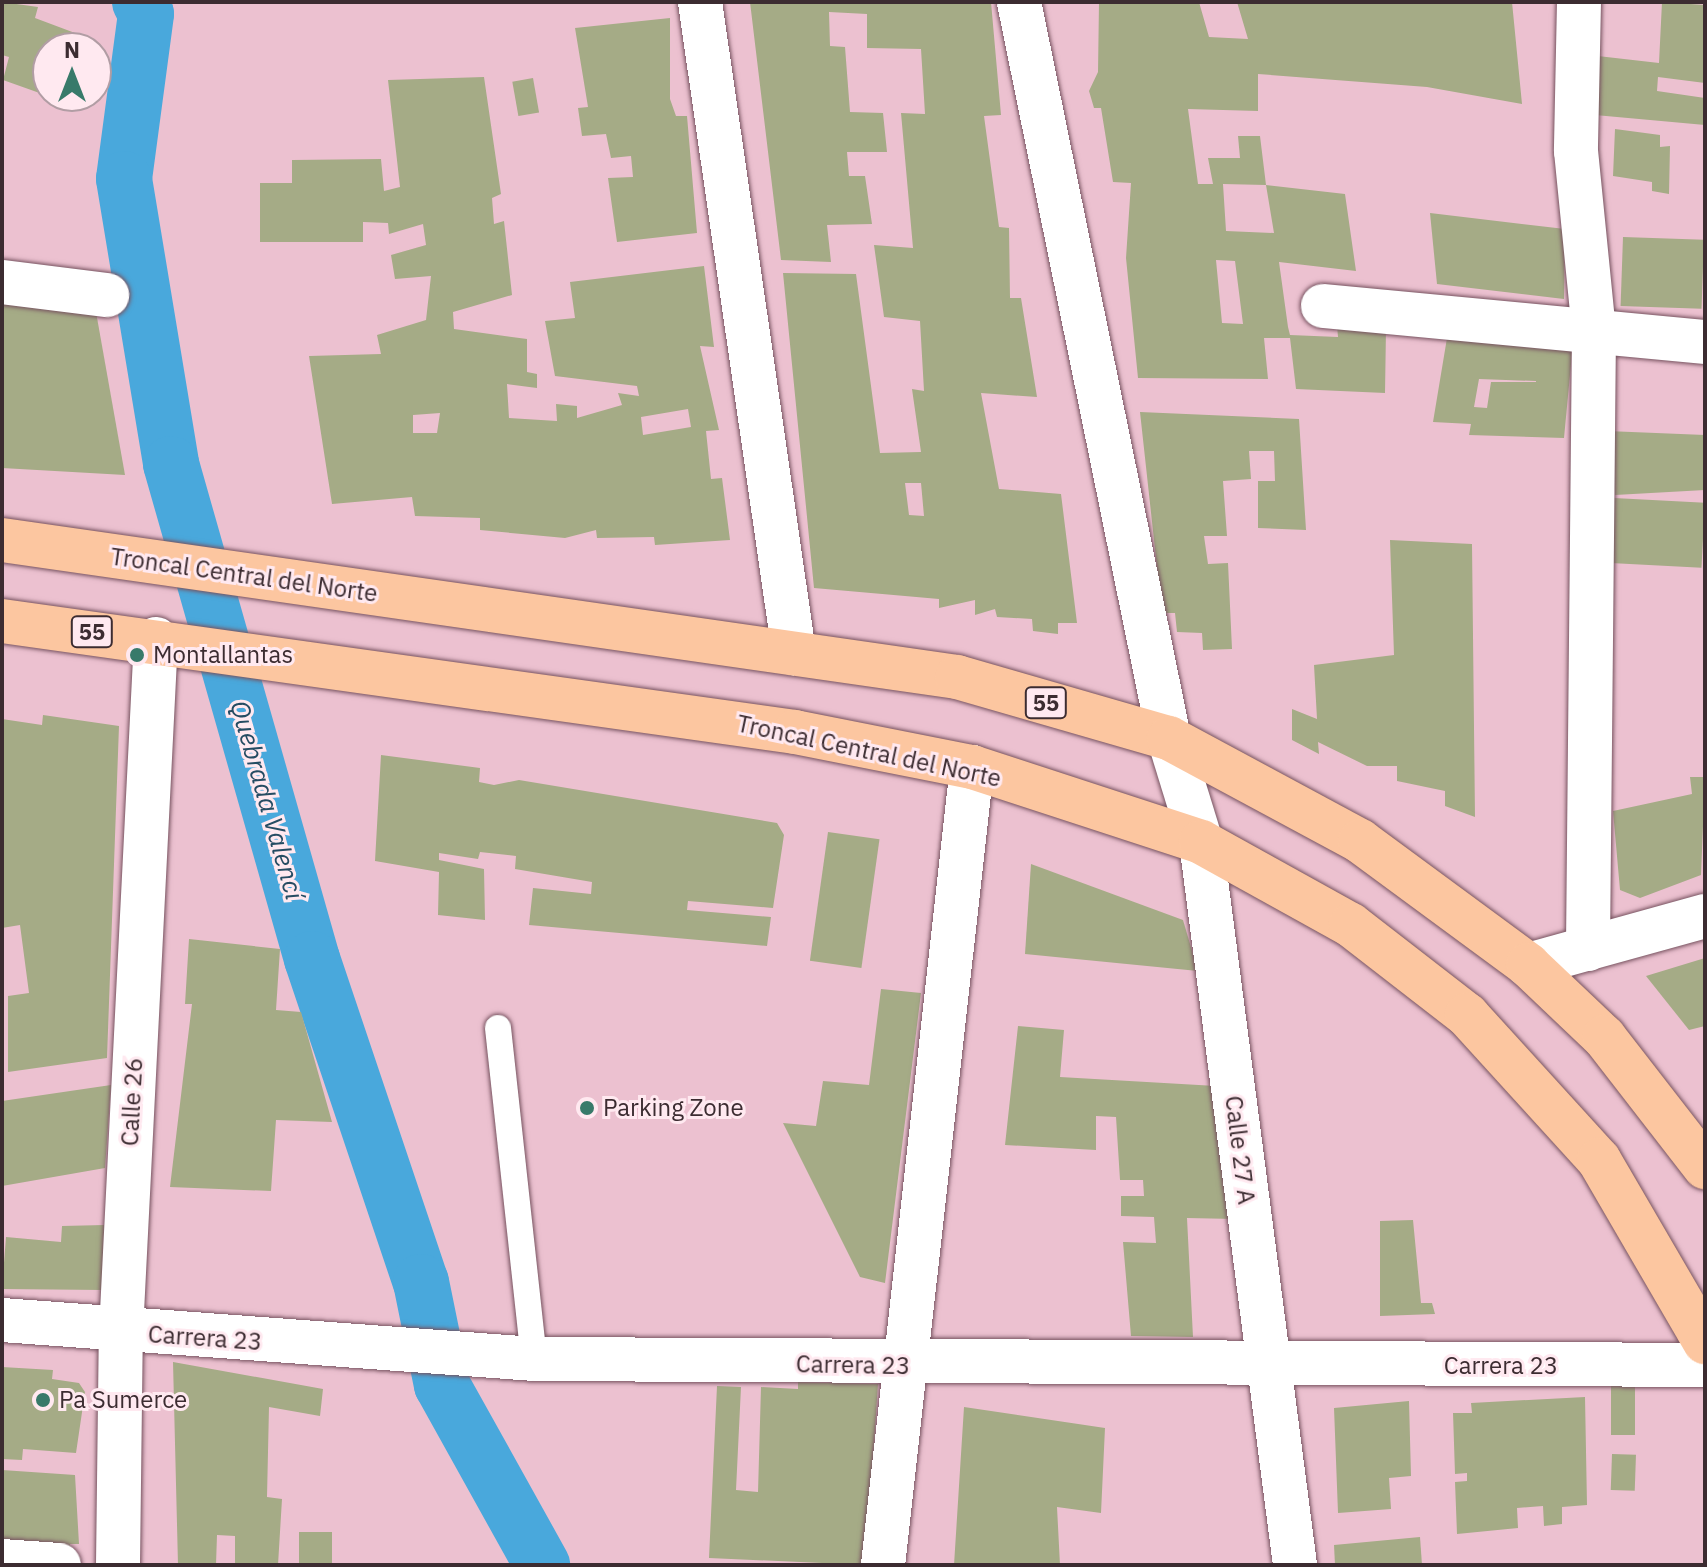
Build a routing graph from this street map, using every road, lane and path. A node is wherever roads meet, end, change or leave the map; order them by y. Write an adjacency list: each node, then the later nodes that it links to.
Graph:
1 (700, 2): 12 (street)
2 (1019, 2): 13 (street, Calle 27 A)
3 (1579, 2): 7 (street)
4 (2, 282): 5 (street)
5 (107, 295)
6 (1323, 306): 7 (street)
7 (1594, 332): 8 (street); 17 (street)
8 (1705, 342)
9 (2, 540): 12 (highway, Troncal Central del Norte / 55)
10 (2, 621): 11 (highway, Troncal Central del Norte / 55)
11 (169, 640): 14 (highway, Troncal Central del Norte / 55); 22 (street, Calle 26)
12 (794, 653): 13 (highway, Troncal Central del Norte / 55)
13 (1169, 738): 15 (street, Calle 27 A); 18 (highway, Troncal Central del Norte / 55)
14 (972, 767): 15 (highway, Troncal Central del Norte / 55); 26 (street)
15 (1201, 842): 23 (highway, Troncal Central del Norte / 55); 27 (street, Calle 27 A)
16 (1705, 916): 17 (street)
17 (1588, 949): 18 (street)
18 (1528, 965): 20 (highway, Troncal Central del Norte / 55)
19 (498, 1028): 24 (lane)
20 (1705, 1167)
21 (2, 1320): 22 (street, Carrera 23)
22 (121, 1332): 24 (street, Carrera 23); 30 (street, Calle 26)
23 (1705, 1342)
24 (534, 1359): 26 (street, Carrera 23)
25 (1705, 1365): 27 (street, Carrera 23)
26 (904, 1366): 27 (street, Carrera 23); 31 (street)
27 (1268, 1368): 32 (street, Calle 27 A)
28 (2, 1561): 29 (street)
29 (59, 1565)
30 (118, 1565)
31 (883, 1565)
32 (1295, 1565)

